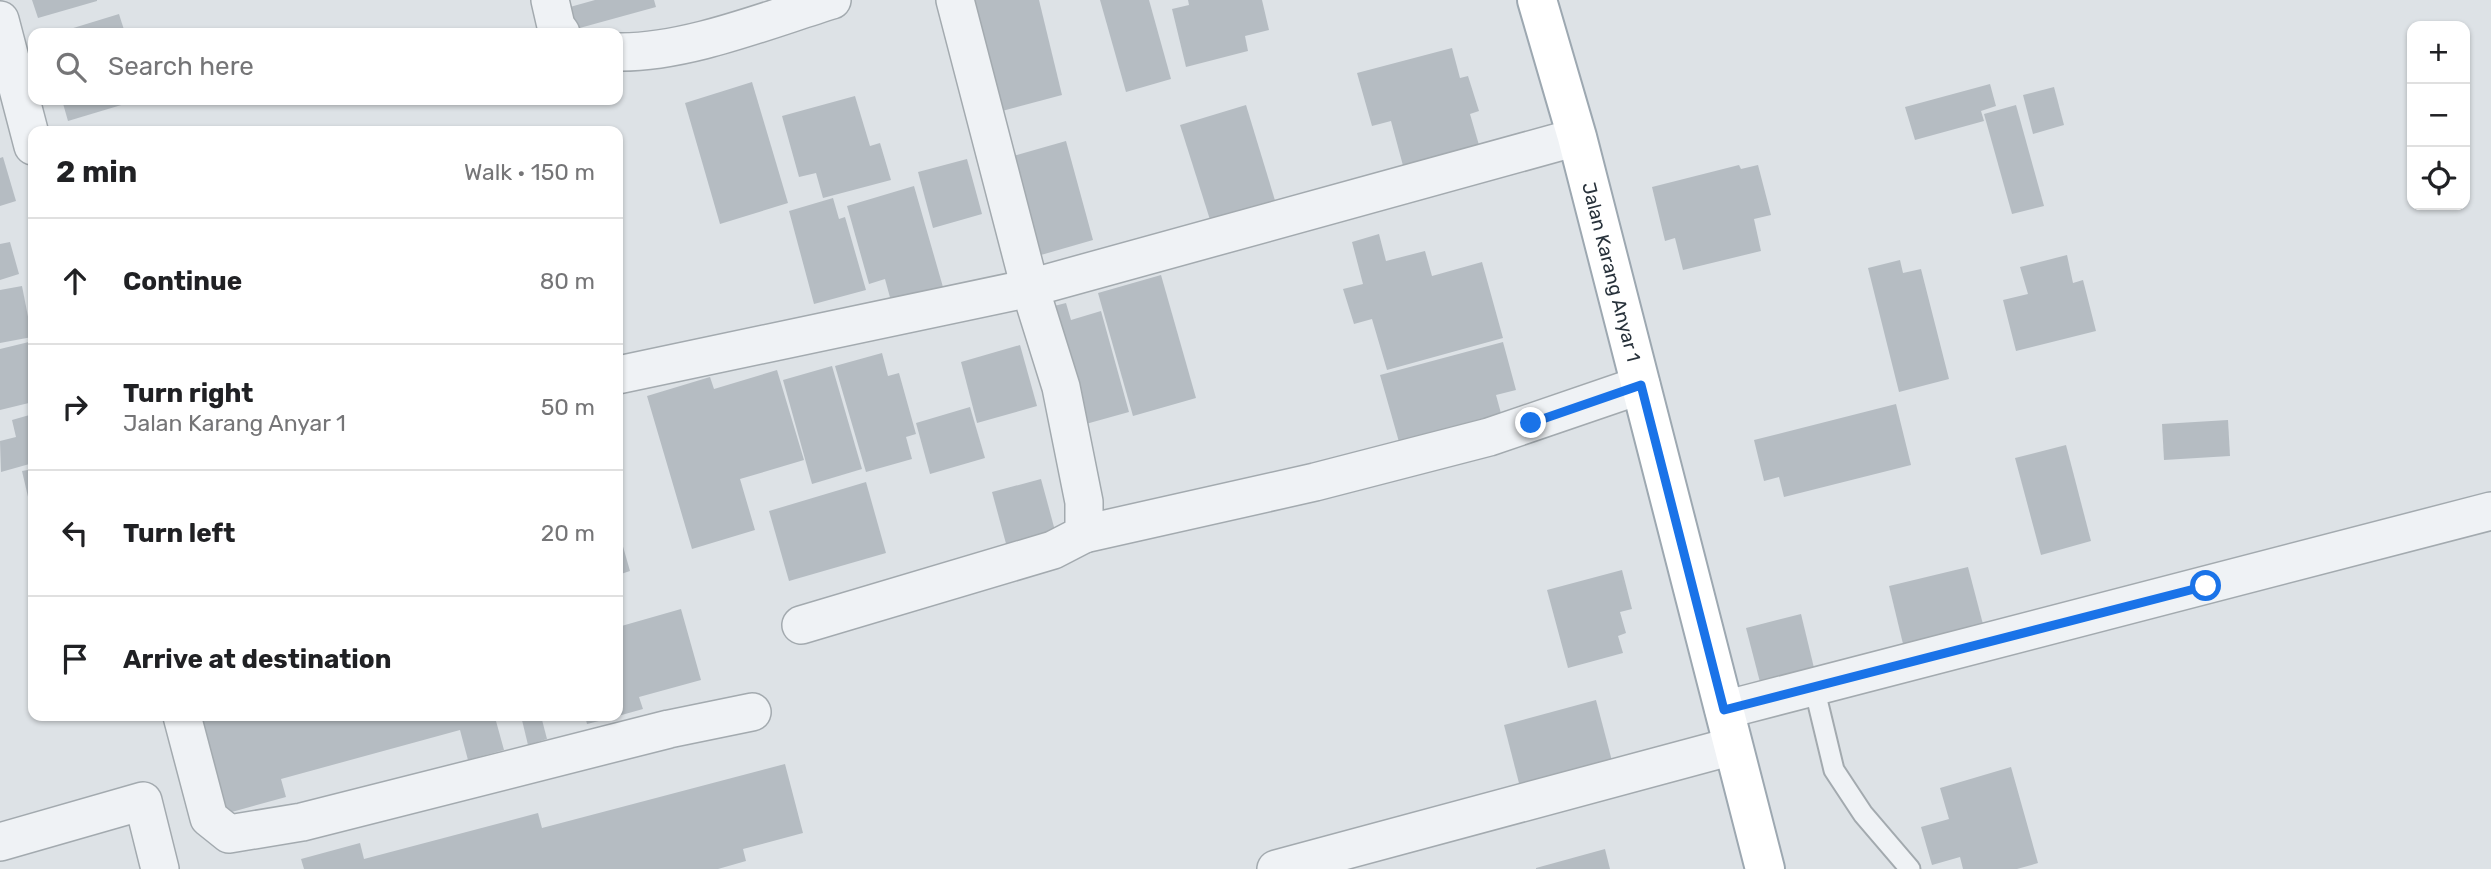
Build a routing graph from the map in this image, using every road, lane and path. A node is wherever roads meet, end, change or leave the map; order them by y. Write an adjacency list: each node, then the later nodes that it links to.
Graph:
1 (550, 0): 6 (street)
2 (832, 0): 7 (street)
3 (956, 0): 10 (street)
4 (1537, 0): 9 (main road, Jalan Karang Anyar 1)
5 (0, 20): 8 (street)
6 (557, 28)
7 (623, 52)
8 (28, 127)
9 (1577, 137): 10 (street); 12 (main road, Jalan Karang Anyar 1)
10 (1030, 288): 11 (street); 14 (street)
11 (623, 374)
12 (1641, 385): 14 (street); 19 (main road, Jalan Karang Anyar 1)
13 (2491, 511): 16 (street)
14 (1084, 534): 15 (street)
15 (801, 625)
16 (1814, 687): 19 (street); 24 (lane)
17 (752, 712): 18 (street)
18 (183, 721)
19 (1729, 728): 22 (street); 23 (main road, Jalan Karang Anyar 1)
20 (0, 842): 21 (street)
21 (160, 869)
22 (1276, 869)
23 (1765, 869)
24 (1910, 869)

